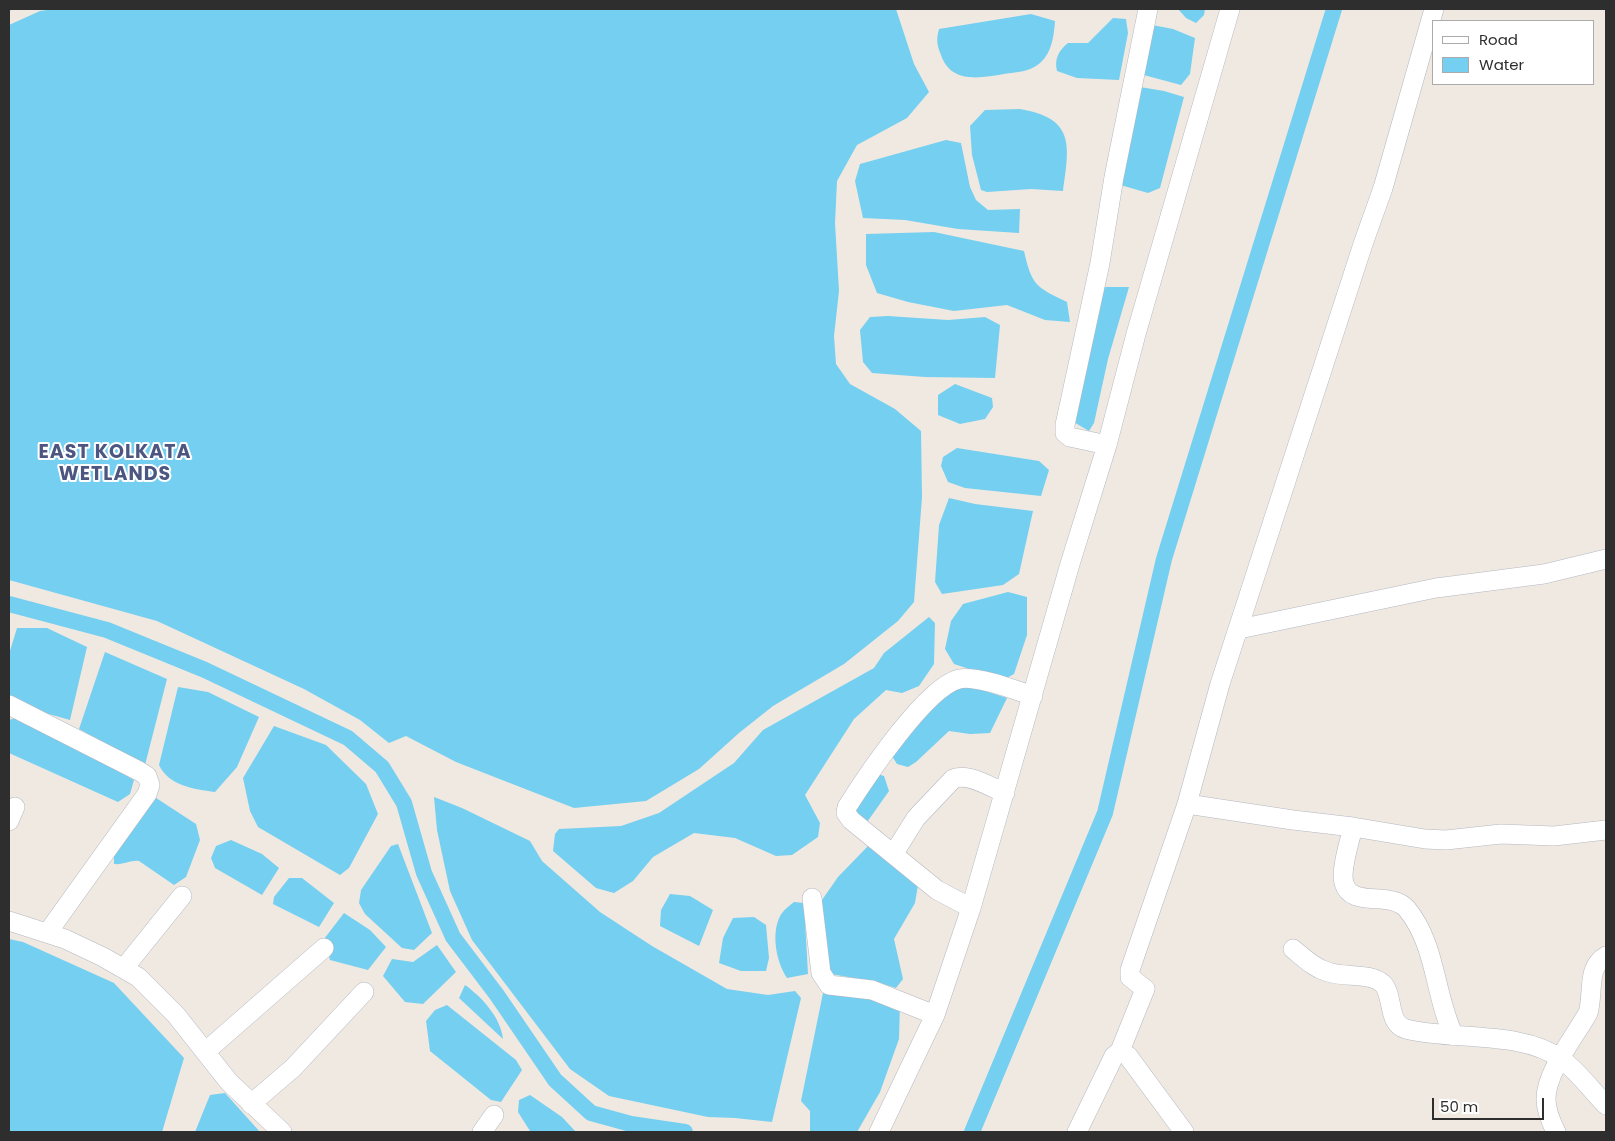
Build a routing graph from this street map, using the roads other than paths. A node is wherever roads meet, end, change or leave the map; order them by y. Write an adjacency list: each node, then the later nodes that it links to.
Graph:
1 (1148, 9): 4 (street)
2 (1230, 9): 4 (street)
3 (1434, 9): 6 (street)
4 (1107, 445): 7 (street)
5 (1606, 559): 6 (street)
6 (1239, 629): 10 (street)
7 (1033, 696): 9 (street); 13 (street)
8 (9, 705): 18 (street)
9 (1004, 793): 13 (street); 16 (street)
10 (1187, 804): 11 (street); 26 (street)
11 (1353, 827): 12 (street); 25 (street)
12 (1606, 830)
13 (894, 853): 16 (street)
14 (182, 896): 22 (street)
15 (812, 898): 24 (street)
16 (971, 908): 24 (street)
17 (9, 921): 18 (street)
18 (48, 932): 22 (street)
19 (324, 948): 27 (street)
20 (1293, 950): 25 (street)
21 (1606, 956): 28 (street)
22 (124, 968): 27 (street)
23 (364, 992): 29 (street)
24 (935, 1015): 34 (street)
25 (1454, 1036): 28 (street)
26 (1120, 1051): 35 (street); 36 (street)
27 (205, 1052): 29 (street)
28 (1561, 1059): 30 (street); 37 (street)
29 (251, 1104): 32 (street)
30 (1606, 1105)
31 (494, 1115): 33 (street)
32 (282, 1132)
33 (482, 1132)
34 (879, 1132)
35 (1077, 1132)
36 (1184, 1132)
37 (1556, 1132)

